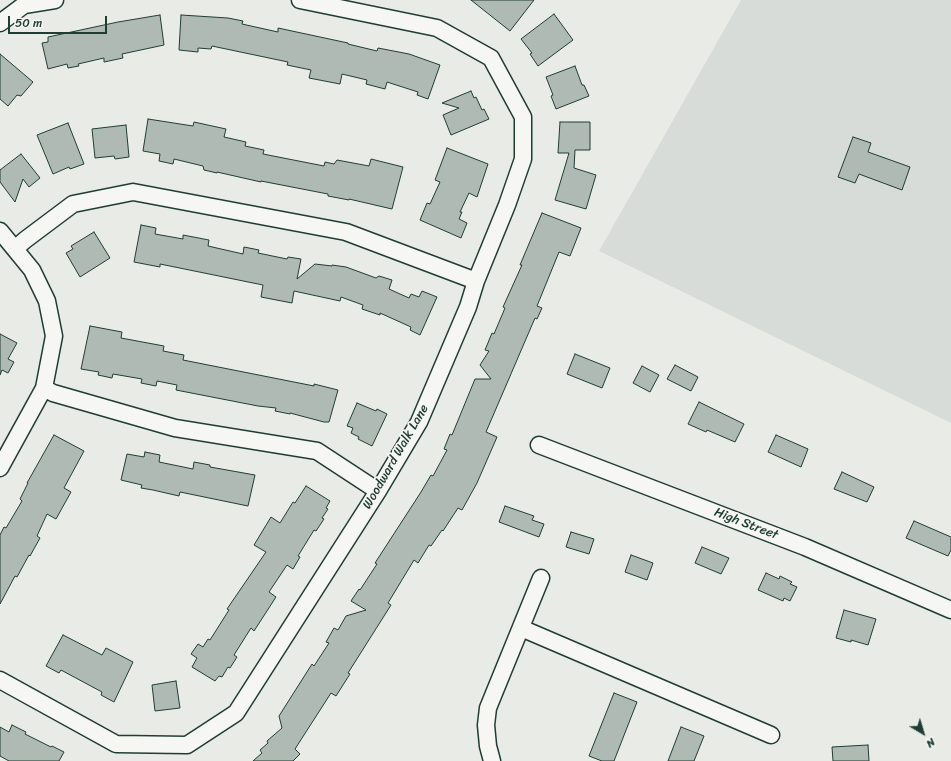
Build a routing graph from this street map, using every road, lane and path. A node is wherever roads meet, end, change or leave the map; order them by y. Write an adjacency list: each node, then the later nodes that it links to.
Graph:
1 (55, 0): 3 (street)
2 (300, 0): 6 (street, Woodward Walk Lane)
3 (0, 23)
4 (0, 231): 5 (street)
5 (16, 248): 6 (street); 7 (street)
6 (476, 280): 10 (street, Woodward Walk Lane)
7 (44, 388): 9 (street); 10 (street)
8 (540, 445): 12 (street, High Street)
9 (0, 468)
10 (378, 491): 14 (street, Woodward Walk Lane)
11 (541, 578): 13 (street)
12 (951, 610)
13 (520, 628): 15 (street); 16 (street)
14 (0, 680)
15 (771, 735)
16 (492, 761)

